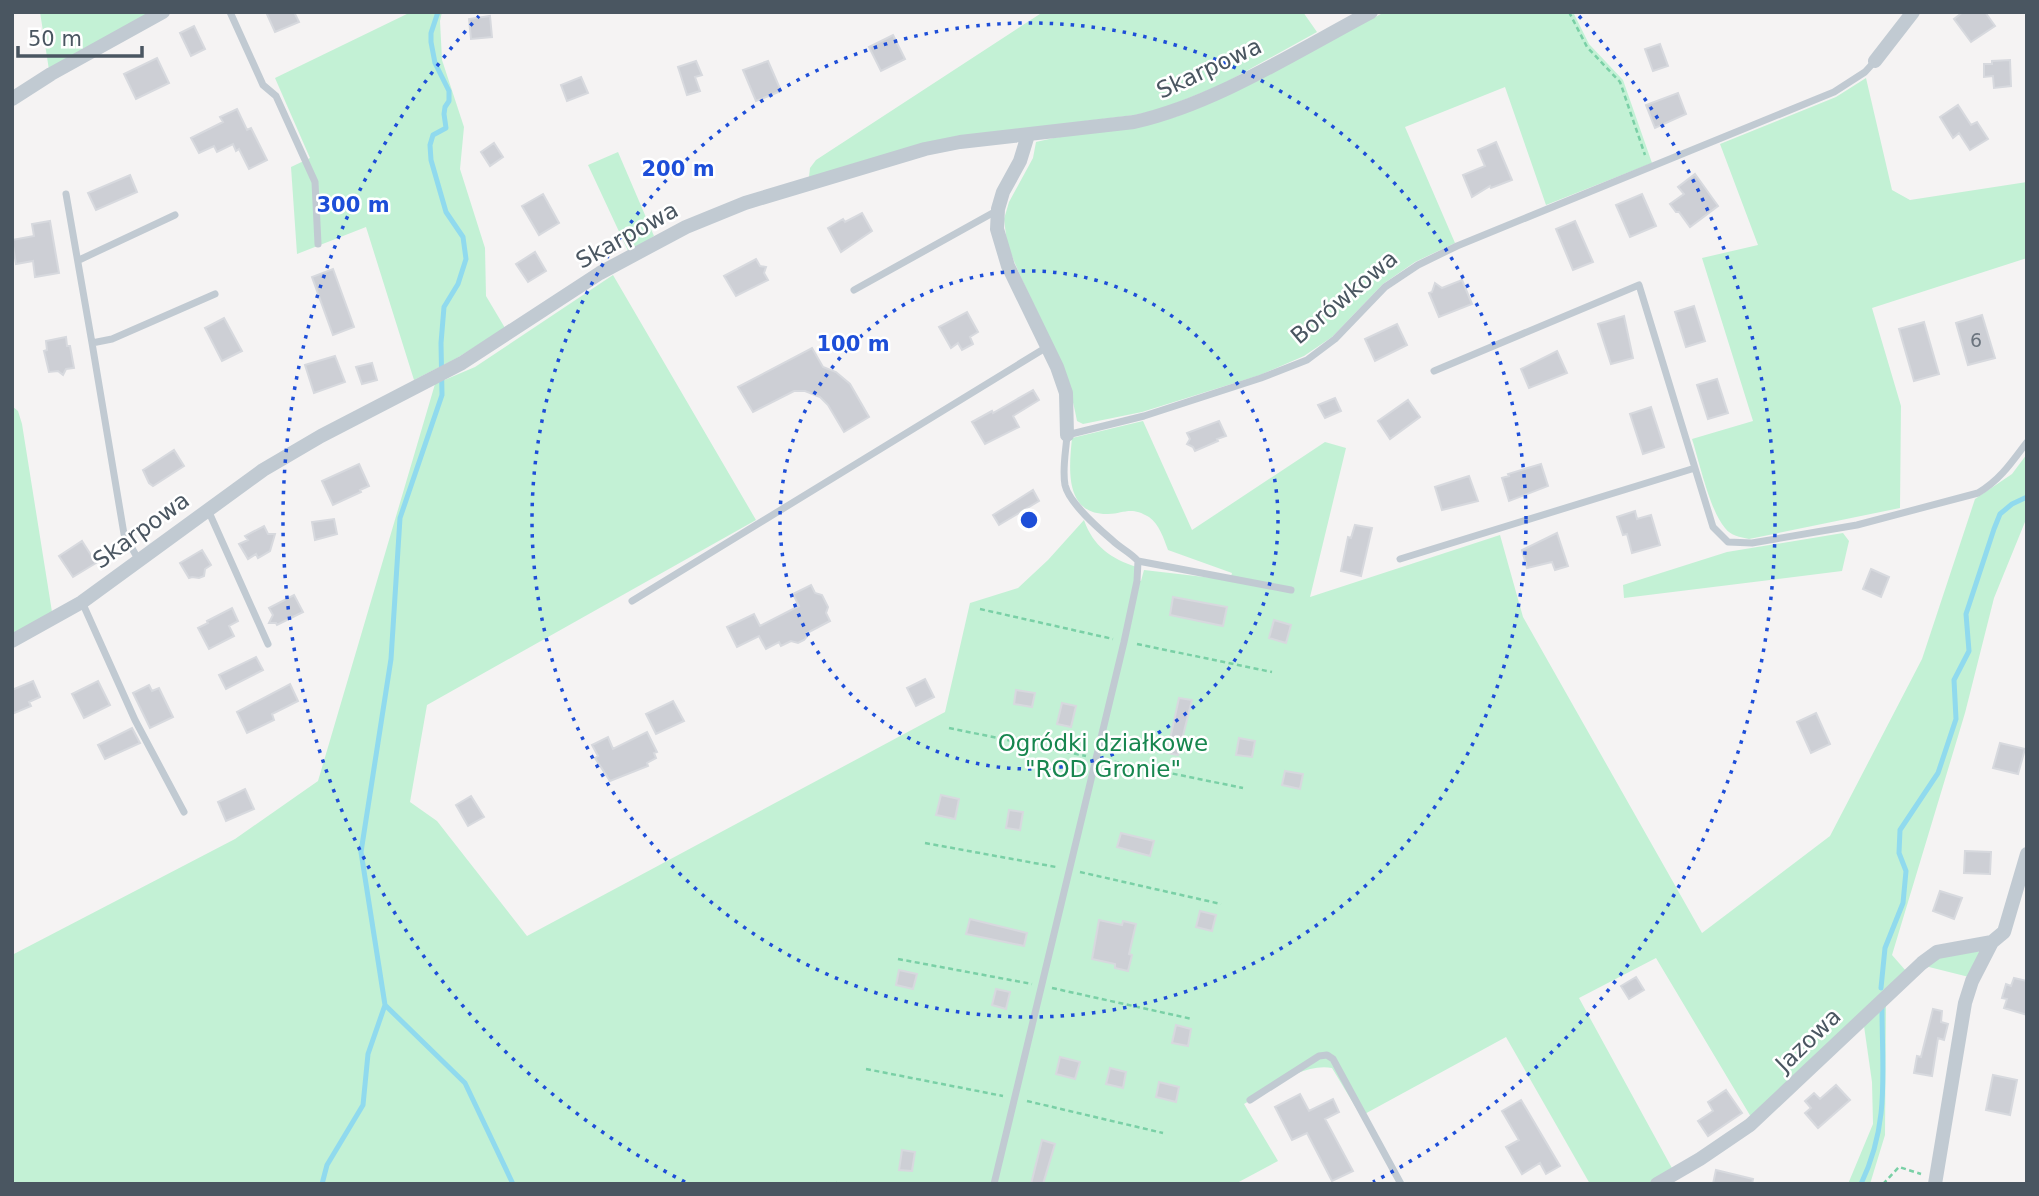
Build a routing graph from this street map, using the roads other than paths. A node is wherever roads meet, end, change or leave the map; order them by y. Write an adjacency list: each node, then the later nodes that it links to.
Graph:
1 (163, 12): 6 (street)
2 (230, 12): 11 (lane)
3 (1371, 12): 7 (street, Skarpowa)
4 (1913, 12): 5 (street, Borówkowa)
5 (1875, 61): 18 (lane, Borówkowa)
6 (12, 99)
7 (1028, 135): 9 (street); 21 (street, Skarpowa)
8 (66, 194): 12 (lane)
9 (998, 209): 13 (lane); 16 (street)
10 (175, 215): 12 (lane)
11 (318, 244)
12 (79, 260): 15 (lane)
13 (854, 290)
14 (215, 294): 15 (lane)
15 (92, 343): 22 (lane)
16 (1046, 347): 18 (street); 27 (lane)
17 (1434, 371): 20 (lane)
18 (1067, 435): 24 (lane)
19 (2027, 442): 20 (lane)
20 (1695, 468): 23 (lane)
21 (208, 509): 22 (street, Skarpowa); 29 (lane)
22 (138, 559): 26 (street, Skarpowa)
23 (1400, 559)
24 (1138, 561): 25 (lane); 34 (lane)
25 (1290, 590)
26 (82, 601): 28 (street, Skarpowa); 30 (lane)
27 (632, 601)
28 (12, 641)
29 (268, 644)
30 (184, 812)
31 (2027, 854): 32 (street)
32 (1992, 942): 36 (street, Jazowa); 37 (street)
33 (1250, 1100): 35 (lane)
34 (994, 1184)
35 (1401, 1184)
36 (1657, 1184)
37 (1935, 1184)

